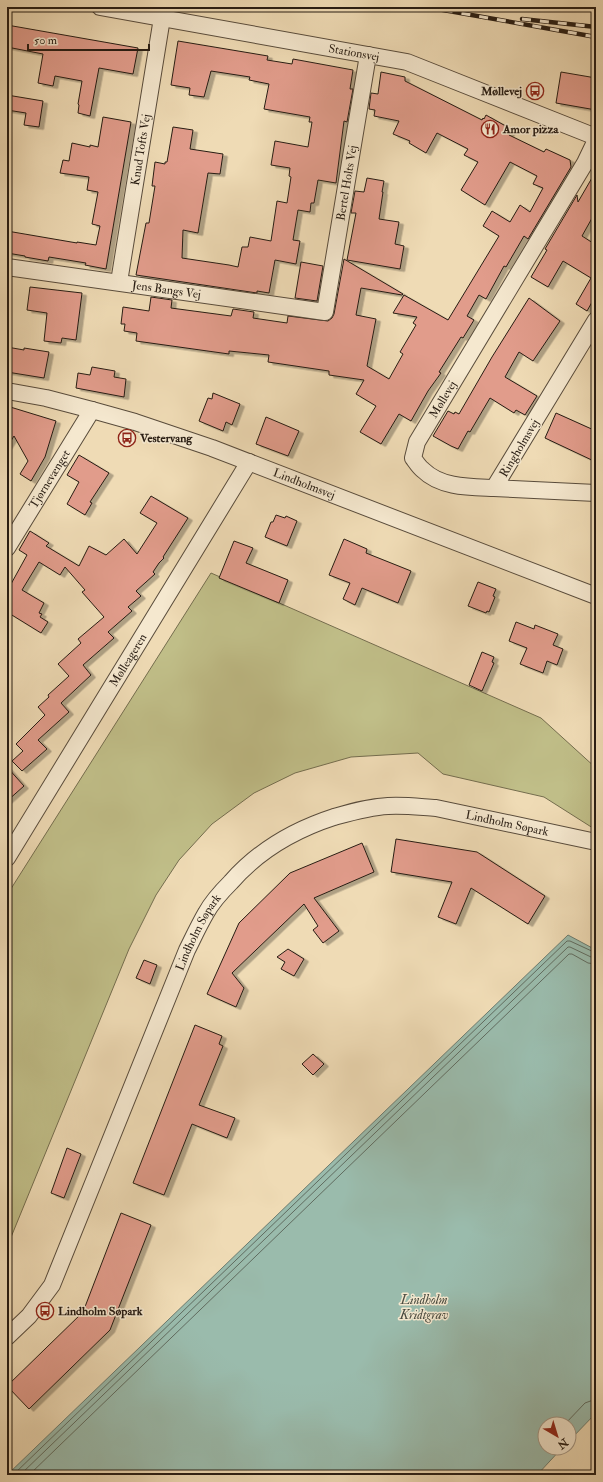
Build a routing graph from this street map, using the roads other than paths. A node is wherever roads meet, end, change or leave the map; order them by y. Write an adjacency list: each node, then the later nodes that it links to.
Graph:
1 (100, 7): 2 (street, Stationsvej)
2 (162, 18): 3 (street, Stationsvej); 7 (street, Knud Tofts Vej)
3 (368, 55): 4 (street, Stationsvej); 8 (street, Bertel Holts Vej)
4 (596, 137)
5 (596, 140): 13 (street, Møllevej)
6 (7, 267): 7 (street, Jens Bangs Vej)
7 (119, 282): 8 (street, Jens Bangs Vej)
8 (325, 312)
9 (596, 320): 13 (street, Ringholmsvej)
10 (7, 392): 11 (street, Lindholmsvej)
11 (92, 410): 12 (street, Lindholmsvej); 15 (street, Tjørnevænget)
12 (249, 462): 16 (street, Lindholmsvej); 18 (street, Mølleageren)
13 (494, 488): 14 (street, Ringholmsvej)
14 (596, 493)
15 (7, 548)
16 (596, 596)
17 (596, 842): 19 (street, Lindholm Søpark)
18 (7, 858)
19 (7, 1337)

